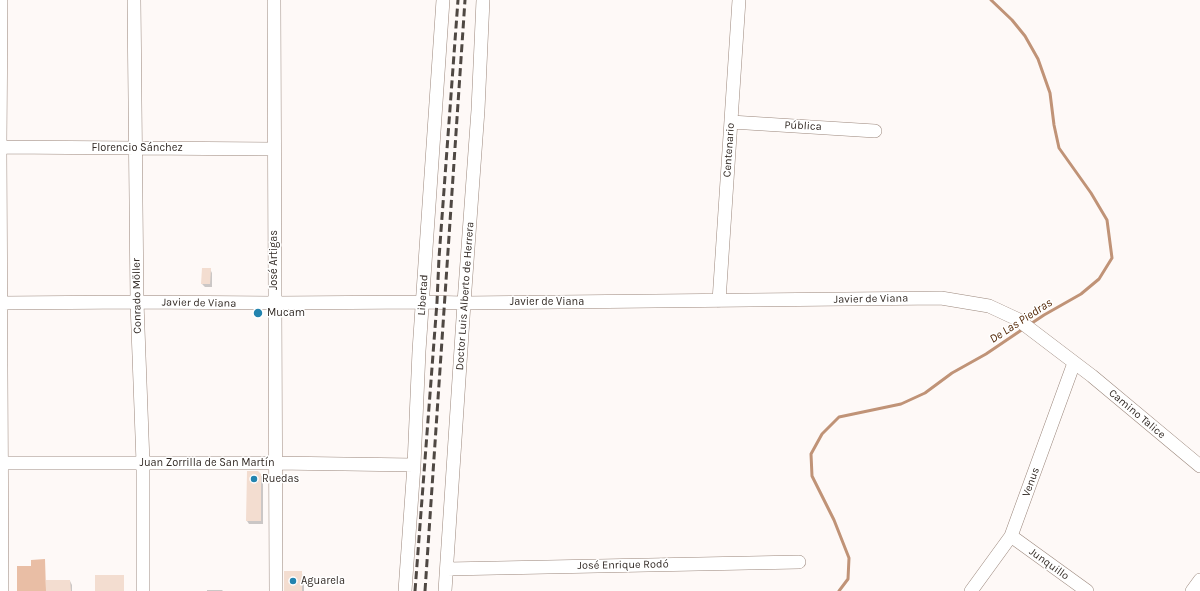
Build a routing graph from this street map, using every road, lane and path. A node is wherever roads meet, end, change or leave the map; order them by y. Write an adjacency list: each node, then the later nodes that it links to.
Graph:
1 (1, 0): 9 (street)
2 (134, 0): 10 (street, Conrado Möller)
3 (274, 0): 11 (street, José Artigas)
4 (443, 0): 14 (street, Libertad)
5 (483, 0): 17 (street, Doctor Luis Alberto de Herrera)
6 (739, 0): 7 (street, Centenario)
7 (731, 122): 8 (street, Pública); 12 (street, Centenario)
8 (876, 131)
9 (0, 147): 10 (street, Florencio Sánchez); 15 (street)
10 (135, 148): 11 (street, Florencio Sánchez); 13 (street, Conrado Möller)
11 (274, 149): 16 (street, José Artigas)
12 (719, 301): 17 (street, Javier de Viana); 18 (street, Javier de Viana)
13 (137, 302): 15 (street, Javier de Viana); 16 (street, Javier de Viana); 20 (street, Conrado Möller)
14 (423, 302): 16 (street, Javier de Viana); 17 (street, Javier de Viana); 22 (street, Libertad)
15 (1, 303): 19 (street)
16 (275, 303): 21 (street, José Artigas)
17 (464, 303): 26 (street, Doctor Luis Alberto de Herrera)
18 (1074, 363): 23 (street, Camino Talice); 24 (street, Venus)
19 (0, 463): 20 (street, Juan Zorrilla de San Martín); 28 (street)
20 (143, 463): 21 (street, Juan Zorrilla de San Martín); 29 (street, Conrado Möller)
21 (276, 463): 22 (street, Juan Zorrilla de San Martín); 30 (street, José Artigas)
22 (414, 465): 31 (street, Libertad)
23 (1200, 466)
24 (1011, 536): 33 (street, Venus); 34 (street, Junquillo)
25 (799, 562): 26 (street, José Enrique Rodó)
26 (447, 569): 32 (street, Doctor Luis Alberto de Herrera)
27 (1200, 580): 35 (street)
28 (2, 591)
29 (143, 591)
30 (276, 591)
31 (404, 591)
32 (445, 591)
33 (971, 591)
34 (1087, 591)
35 (1192, 591)

